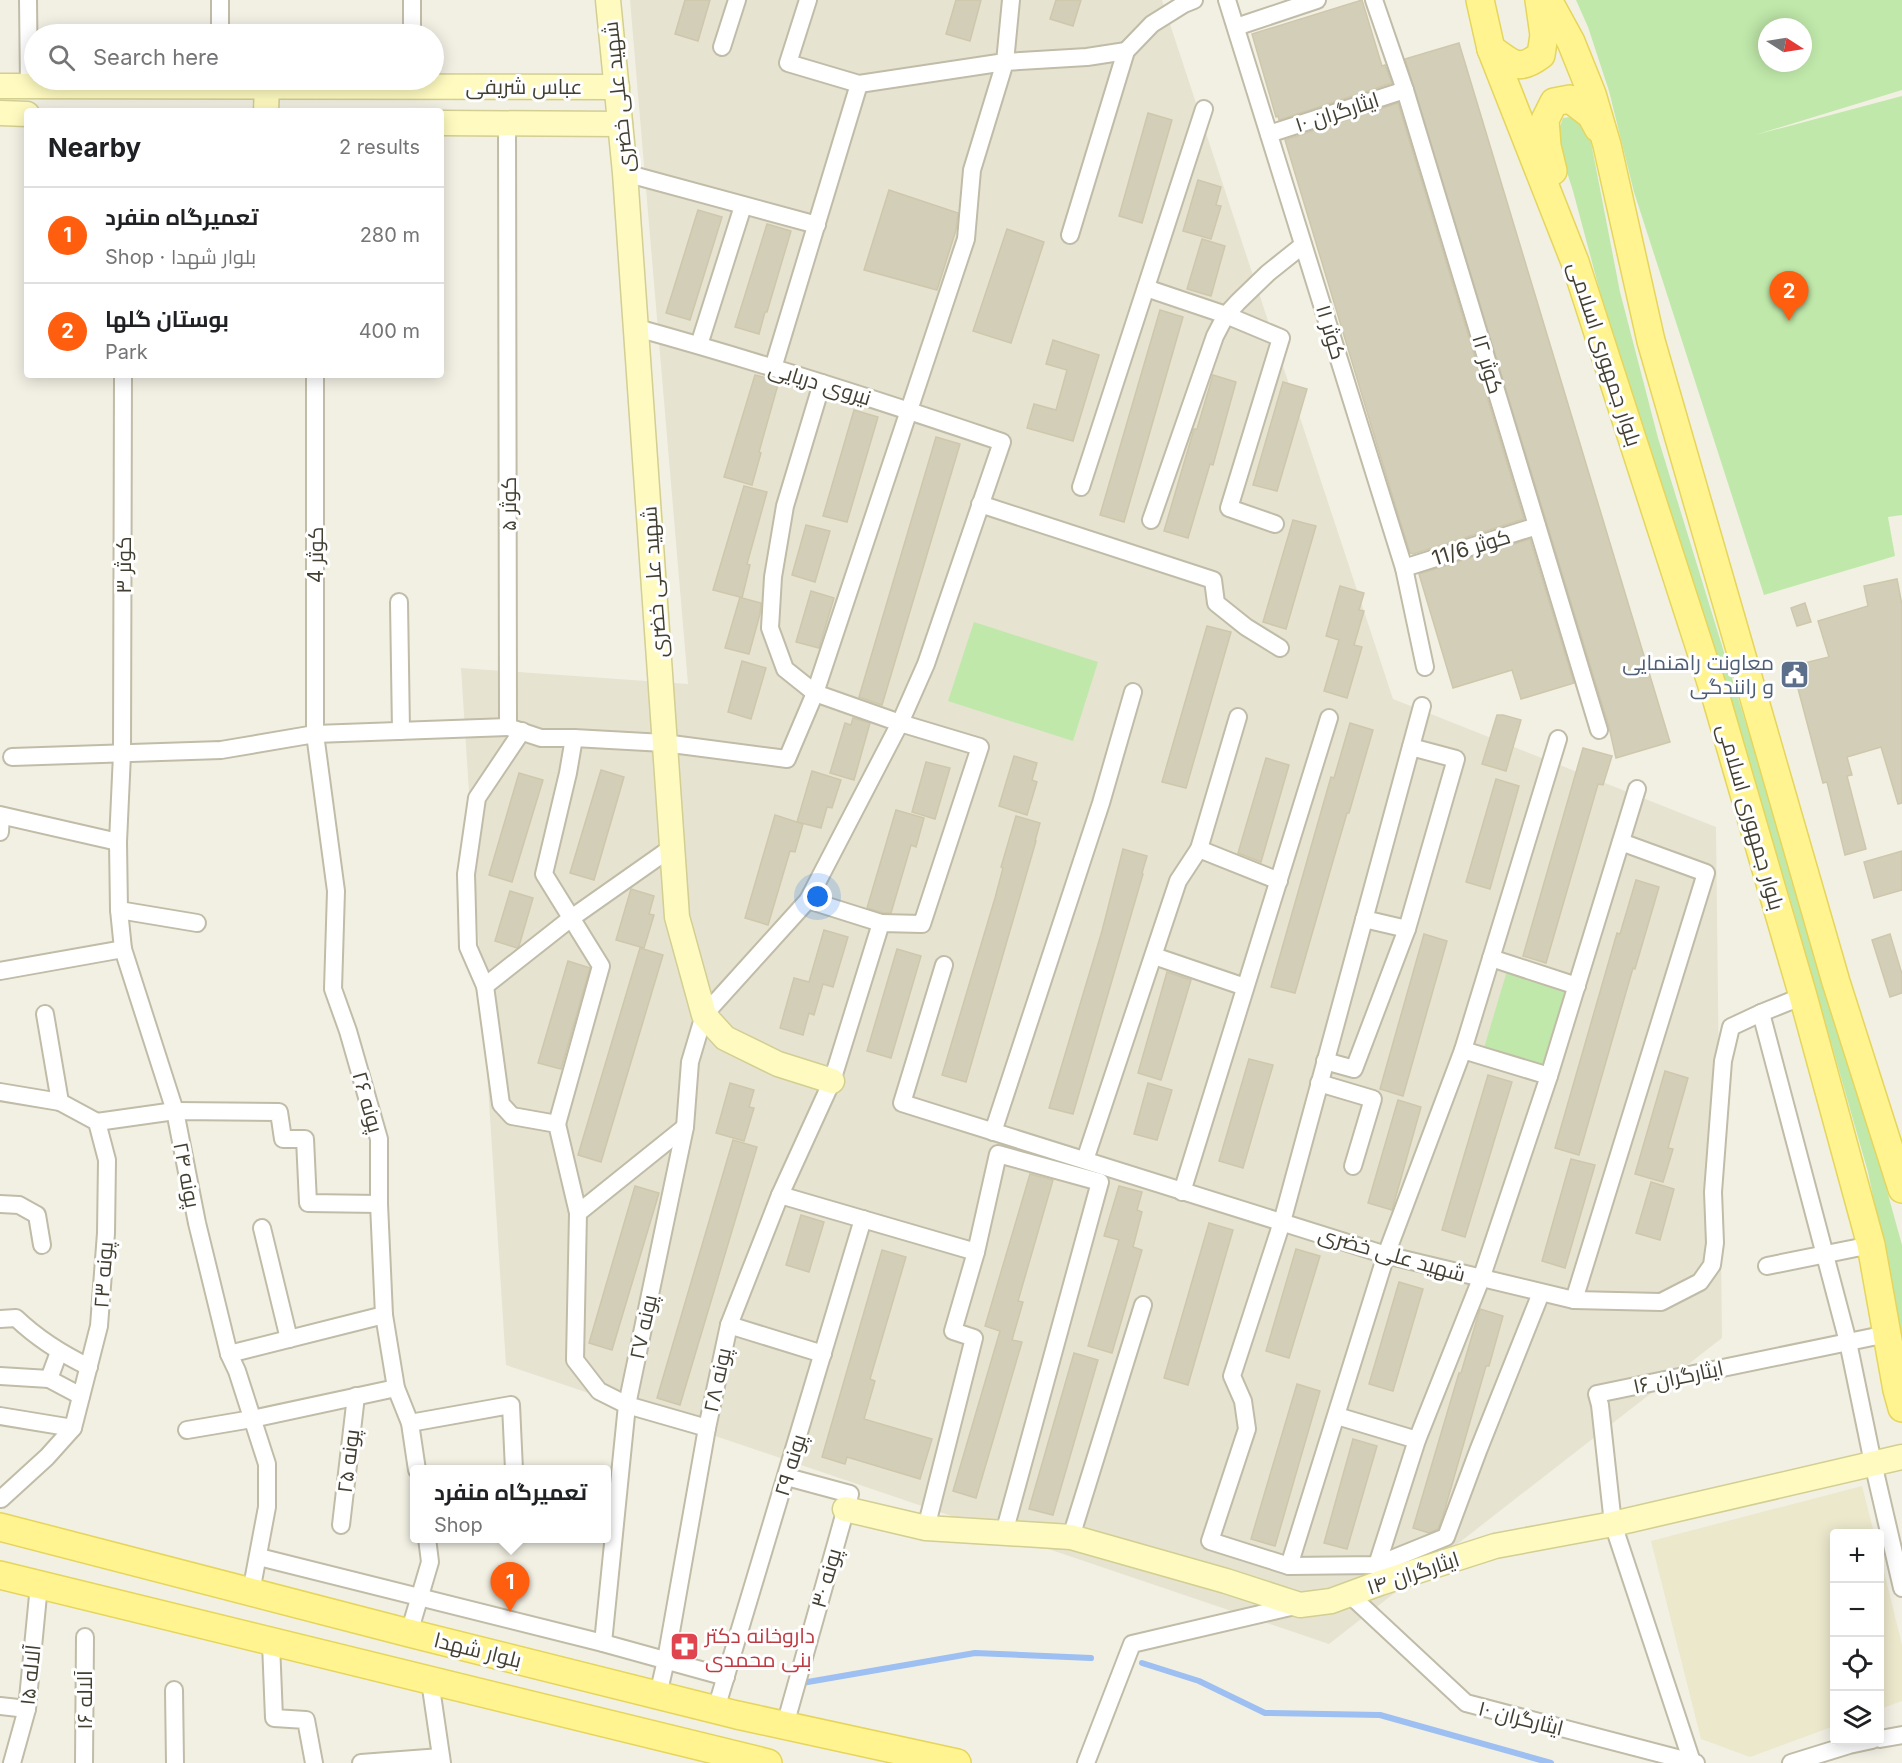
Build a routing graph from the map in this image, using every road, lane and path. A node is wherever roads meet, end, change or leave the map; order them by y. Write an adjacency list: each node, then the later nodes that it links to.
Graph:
1 (28, 0): 15 (street)
2 (220, 0): 16 (street)
3 (412, 0): 17 (street)
4 (608, 0): 27 (street, شهید علی خضری)
5 (736, 0): 19 (street)
6 (808, 0): 24 (street)
7 (1011, 0): 22 (street)
8 (1194, 0): 21 (street)
9 (1227, 0): 18 (street, کوثر ۱۱)
10 (1317, 0): 18 (street)
11 (1374, 0): 29 (street, کوثر ۱۲)
12 (1480, 0): 20 (main road, بلوار جمهوری اسلامی)
13 (1539, 0): 20 (main road)
14 (1556, 8): 38 (main road, بلوار جمهوری اسلامی)
15 (28, 24)
16 (220, 24)
17 (412, 24)
18 (1236, 27): 37 (street, کوثر ۱۱)
19 (722, 47)
20 (1491, 49): 44 (main road, بلوار جمهوری اسلامی)
21 (1126, 51): 22 (street); 42 (street)
22 (1005, 62): 24 (street); 53 (street)
23 (444, 83): 27 (street, عباس شریفی)
24 (859, 84): 41 (street)
25 (0, 86): 26 (street, عباس شریفی)
26 (24, 86)
27 (617, 87): 36 (street, شهید علی خضری)
28 (267, 90): 30 (street)
29 (1405, 90): 37 (street, ایثارگران ۱۰); 58 (street, کوثر ۱۲)
30 (266, 108)
31 (1204, 109): 45 (street)
32 (0, 113): 33 (street)
33 (24, 114)
34 (444, 123): 35 (street, عباس شریفی)
35 (507, 124): 36 (street, عباس شریفی); 69 (street, کوثر ۵)
36 (620, 124): 39 (street, شهید علی خضری)
37 (1269, 134): 43 (street, کوثر ۱۱)
38 (1607, 145): 44 (main road); 120 (main road, بلوار جمهوری اسلامی)
39 (625, 173): 40 (street); 47 (street, شهید علی خضری)
40 (743, 206): 41 (street); 48 (street)
41 (817, 225): 49 (street)
42 (1070, 235)
43 (1304, 245): 46 (street); 59 (street, کوثر ۱۱)
44 (1575, 262): 102 (main road, بلوار جمهوری اسلامی)
45 (1146, 288): 46 (street); 54 (street)
46 (1226, 315): 56 (street); 57 (street)
47 (637, 328): 48 (street, نیروی دریایی); 75 (street, شهید علی خضری)
48 (699, 345): 49 (street, نیروی دریایی)
49 (772, 368): 52 (street, نیروی دریایی)
50 (123, 378): 77 (street, کوثر ۳)
51 (315, 378): 72 (street, کوثر 4)
52 (822, 383): 53 (street, نیروی دریایی); 64 (street)
53 (910, 411): 55 (street, نیروی دریایی); 64 (street)
54 (1081, 487)
55 (980, 504): 61 (street); 68 (street)
56 (1151, 520)
57 (1275, 524)
58 (1537, 526): 59 (street, کوثر 11/6); 70 (street, کوثر ۱۲)
59 (1404, 568): 62 (street, کوثر ۱۱)
60 (399, 602): 71 (street)
61 (1280, 648)
62 (1425, 667)
63 (1133, 692): 117 (street)
64 (815, 693): 68 (street); 75 (street)
65 (1422, 706): 76 (street)
66 (1238, 717): 85 (street)
67 (1329, 718): 86 (street)
68 (900, 723): 87 (street); 92 (street)
69 (515, 729): 71 (street); 73 (street); 99 (street)
70 (1599, 730)
71 (400, 731): 72 (street)
72 (315, 734): 77 (street); 124 (street, پونه ۲۶)
73 (574, 738): 75 (street); 89 (street)
74 (1558, 740): 96 (street)
75 (664, 743): 84 (street, شهید علی خضری)
76 (1411, 747): 90 (street); 93 (street)
77 (122, 754): 78 (street); 82 (street, پونه ۲۴)
78 (12, 757)
79 (1637, 789): 83 (street)
80 (0, 815): 81 (street); 82 (street)
81 (0, 832)
82 (118, 842): 88 (street, پونه ۲۴)
83 (1621, 843): 100 (street); 137 (street)
84 (671, 848): 89 (street); 105 (street, شهید علی خضری)
85 (1199, 849): 86 (street); 95 (street)
86 (1279, 880): 101 (street)
87 (808, 900): 92 (street); 105 (street)
88 (119, 910): 91 (street); 94 (street, پونه ۲۴)
89 (570, 919): 99 (street); 115 (street)
90 (1364, 919): 93 (street); 107 (street)
91 (197, 923)
92 (881, 923): 109 (street, پونه ۲۸)
93 (1407, 929): 107 (street)
94 (123, 949): 98 (street); 113 (street, پونه ۲۴)
95 (1154, 956): 101 (street); 118 (street)
96 (1491, 958): 100 (street); 106 (street)
97 (944, 965): 117 (street, شهید علی خضری)
98 (0, 971)
99 (485, 986): 115 (street)
100 (1577, 986): 108 (street)
101 (1245, 987): 121 (street)
102 (1803, 996): 103 (street, شهید علی خضری); 130 (main road, بلوار جمهوری اسلامی)
103 (1761, 1013): 132 (street); 137 (street, شهید علی خضری)
104 (45, 1014): 112 (street)
105 (704, 1015): 109 (street, شهید علی خضری); 116 (street, پونه ۲۷)
106 (1462, 1050): 108 (street); 133 (street)
107 (1326, 1061): 110 (street)
108 (1549, 1076): 135 (street)
109 (832, 1081): 122 (street, پونه ۲۸)
110 (1320, 1083): 119 (street); 127 (street)
111 (0, 1092): 112 (street)
112 (60, 1102): 114 (street)
113 (175, 1111): 114 (street); 124 (street); 146 (street, پونه ۲۴)
114 (97, 1122): 148 (street, پونه ۲۳)
115 (557, 1124): 125 (street)
116 (685, 1127): 125 (street); 155 (street, پونه ۲۷)
117 (993, 1132): 118 (street, شهید علی خضری)
118 (1085, 1160): 121 (street, شهید علی خضری)
119 (1353, 1166)
120 (1902, 1189)
121 (1182, 1192): 127 (street, شهید علی خضری)
122 (780, 1195): 126 (street); 141 (street, پونه ۲۸)
123 (0, 1204): 129 (street)
124 (379, 1204): 139 (street, پونه ۲۶)
125 (578, 1213): 155 (street)
126 (863, 1219): 131 (street); 147 (street, پونه ۲۹)
127 (1282, 1221): 133 (street, شهید علی خضری); 183 (street)
128 (262, 1228): 143 (street)
129 (42, 1245)
130 (1871, 1245): 132 (street); 142 (main road, بلوار جمهوری اسلامی)
131 (976, 1252): 176 (street); 177 (street)
132 (1825, 1254): 134 (street); 144 (street)
133 (1386, 1256): 135 (street, شهید علی خضری); 157 (street)
134 (1767, 1266)
135 (1480, 1279): 136 (street, شهید علی خضری); 163 (street)
136 (1541, 1293): 137 (street, شهید علی خضری); 182 (street)
137 (1574, 1300)
138 (1143, 1305): 178 (street)
139 (384, 1315): 143 (street); 151 (street, پونه ۲۶)
140 (0, 1319): 145 (street)
141 (729, 1325): 147 (street); 161 (street, پونه ۲۸)
142 (1887, 1334): 144 (street, ایثارگران ۱۶); 154 (main road, بلوار جمهوری اسلامی)
143 (289, 1339): 146 (street)
144 (1848, 1342): 165 (street); 173 (street, ایثارگران ۱۶)
145 (59, 1352): 148 (street); 150 (street)
146 (229, 1354): 158 (street, پونه ۲۴)
147 (823, 1354): 168 (street, پونه ۲۹)
148 (88, 1367): 152 (street, پونه ۲۳)
149 (0, 1376): 150 (street)
150 (49, 1379): 152 (street)
151 (396, 1388): 153 (street); 159 (street, پونه ۲۶)
152 (81, 1396): 160 (street, پونه ۲۳)
153 (356, 1396): 158 (street); 174 (street, پونه ۲۵)
154 (1900, 1397)
155 (627, 1405): 161 (street); 169 (street, پونه ۲۷)
156 (0, 1416): 160 (street)
157 (1337, 1416): 163 (street); 183 (street)
158 (252, 1419): 162 (street); 181 (street, پونه ۲۴)
159 (410, 1423): 166 (street, پونه ۲۶); 167 (street)
160 (73, 1428): 170 (street, پونه ۲۳)
161 (706, 1428): 195 (street, پونه ۲۸)
162 (187, 1430)
163 (1417, 1440): 182 (street)
164 (1902, 1457): 165 (street, ایثارگران ۱۴)
165 (1873, 1463): 173 (street, ایثارگران ۱۴); 186 (street)
166 (416, 1465)
167 (514, 1465)
168 (787, 1477): 171 (street); 196 (street, پونه ۲۹)
169 (613, 1478): 172 (street, پونه ۲۷)
170 (0, 1499)
171 (845, 1509): 176 (street, ایثارگران ۱۴); 203 (street, پونه ۳۰)
172 (611, 1511)
173 (1613, 1524): 188 (street, ایثارگران ۱۴); 209 (street)
174 (340, 1525)
175 (0, 1527): 187 (main road, بلوار شهدا)
176 (926, 1528): 177 (street, ایثارگران ۱۴)
177 (1004, 1533): 178 (street, ایثارگران ۱۴)
178 (1071, 1537): 190 (street, ایثارگران ۱۴)
179 (428, 1543): 189 (street)
180 (609, 1543): 194 (street, پونه ۲۷)
181 (258, 1557): 187 (street, پونه ۲۴); 189 (street)
182 (1377, 1565): 183 (street)
183 (1289, 1566)
184 (0, 1575): 185 (main road, بلوار شهدا)
185 (39, 1585): 193 (main road, بلوار شهدا); 201 (street, آلاله ۱۵)
186 (1902, 1588)
187 (251, 1592): 191 (main road, بلوار شهدا)
188 (1349, 1594): 190 (street, ایثارگران ۱۴); 209 (street, ایثارگران ۱۰)
189 (420, 1596): 191 (street); 194 (street)
190 (1300, 1605): 217 (street)
191 (409, 1633): 199 (main road, بلوار شهدا)
192 (85, 1637): 211 (street, آلاله ۱۶)
193 (271, 1643): 197 (main road, بلوار شهدا); 213 (street)
194 (603, 1643): 195 (street)
195 (666, 1660): 196 (street); 199 (street, پونه ۲۸)
196 (726, 1677): 202 (street, پونه ۲۹)
197 (430, 1681): 207 (main road, بلوار شهدا); 208 (street)
198 (174, 1690): 212 (street)
199 (657, 1695): 202 (main road, بلوار شهدا)
200 (0, 1706): 201 (street)
201 (27, 1709): 210 (street, آلاله ۱۵)
202 (716, 1710): 203 (main road, بلوار شهدا)
203 (785, 1725): 216 (main road, بلوار شهدا)
204 (1902, 1735): 205 (street)
205 (1884, 1738)
206 (1849, 1745): 218 (street)
207 (729, 1757): 215 (main road, بلوار شهدا)
208 (442, 1760): 214 (street)
209 (1694, 1762)
210 (12, 1763)
211 (84, 1763)
212 (175, 1763)
213 (314, 1763)
214 (361, 1763)
215 (768, 1763)
216 (957, 1763)
217 (1086, 1763)
218 (1791, 1763)

